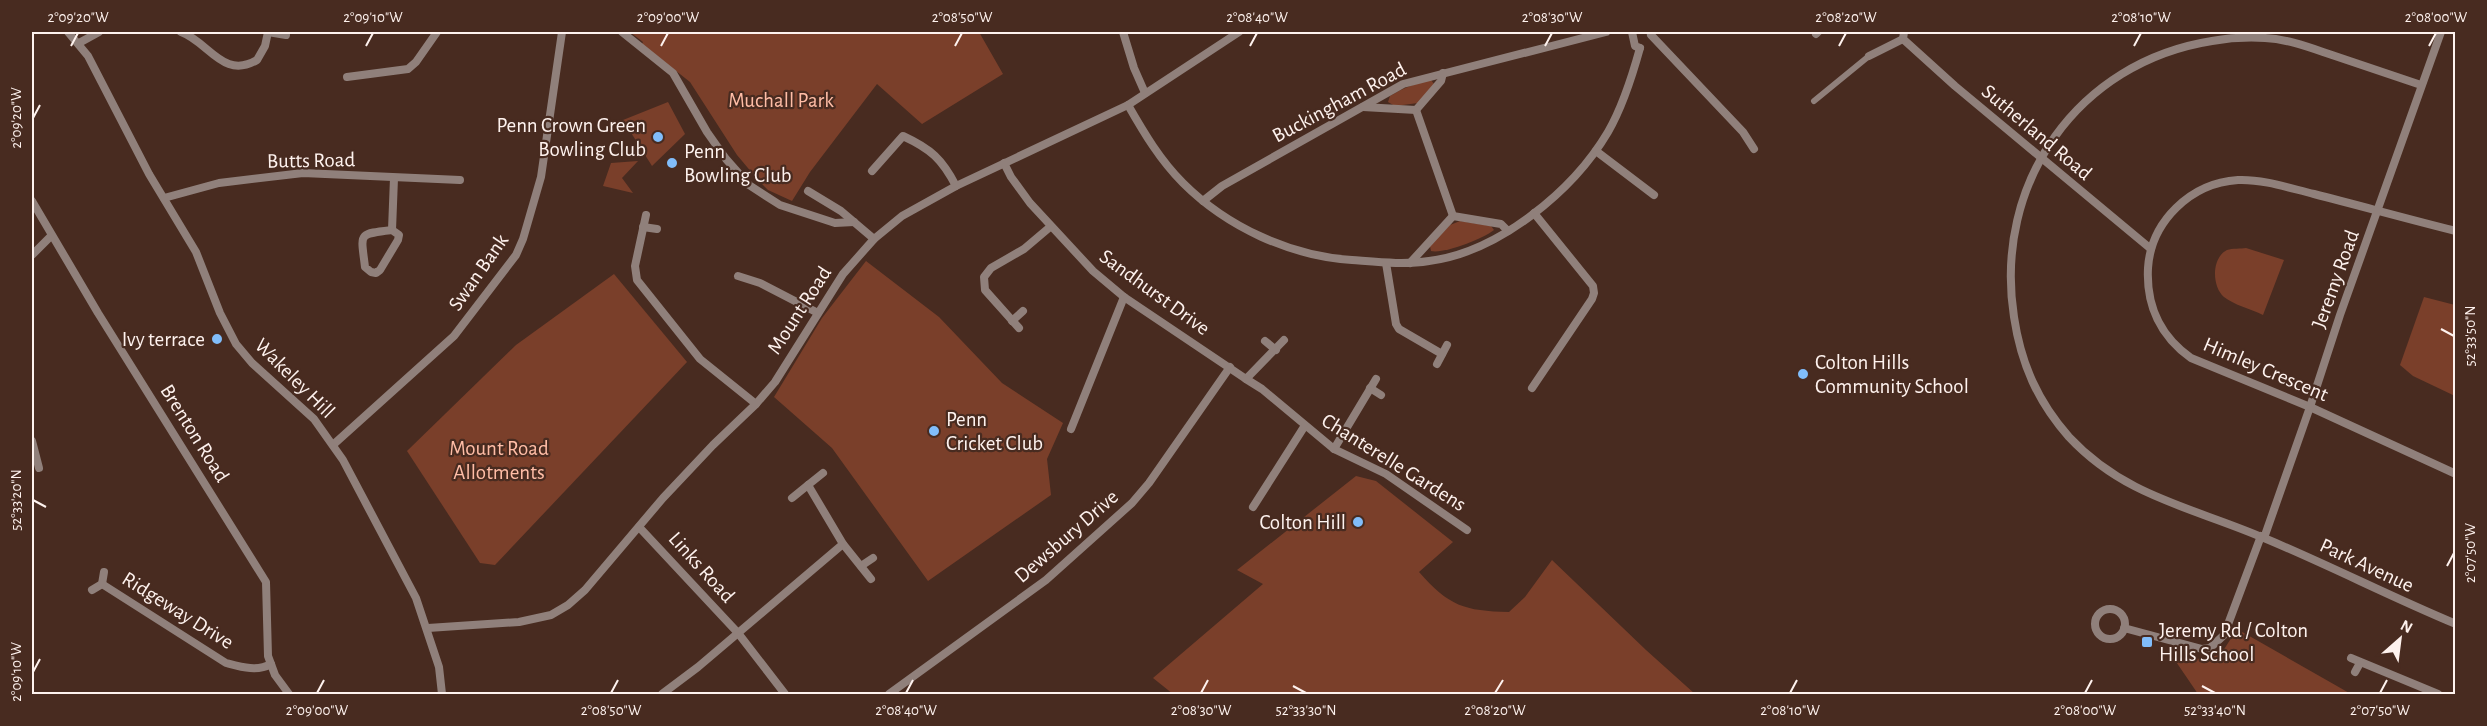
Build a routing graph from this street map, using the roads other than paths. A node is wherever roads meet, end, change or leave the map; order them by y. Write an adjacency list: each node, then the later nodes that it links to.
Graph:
1 (68, 32): 16 (street, Wakeley Hill)
2 (99, 32): 16 (street)
3 (181, 32): 4 (street)
4 (268, 32): 14 (street)
5 (437, 32): 20 (street)
6 (562, 32): 82 (street, Swan Bank)
7 (622, 32): 45 (street)
8 (1123, 32): 22 (street)
9 (1239, 32): 22 (street, Mount Road)
10 (1606, 32): 19 (street, Buckingham Road)
11 (1632, 32): 17 (street)
12 (2440, 32): 21 (street, Jeremy Road)
13 (1651, 33): 17 (street); 27 (street)
14 (286, 35)
15 (1904, 35): 18 (street, Sutherland Road); 29 (street, Sutherland Road)
16 (79, 43): 37 (street, Wakeley Hill)
17 (1640, 48): 28 (street)
18 (1869, 56): 23 (street)
19 (1443, 73): 25 (street, Buckingham Road); 26 (street)
20 (346, 77)
21 (2421, 85): 29 (street, Park Avenue); 41 (street, Jeremy Road)
22 (1145, 93): 24 (street, Mount Road)
23 (1814, 102)
24 (1128, 105): 30 (street, Mount Road); 39 (street)
25 (1363, 106): 26 (street); 39 (street, Buckingham Road)
26 (1416, 110): 44 (street)
27 (1754, 149)
28 (1596, 151): 36 (street); 42 (street)
29 (2041, 158): 55 (street, Sutherland Road); 92 (street, Park Avenue)
30 (1004, 163): 34 (street, Mount Road); 48 (street, Sandhurst Drive)
31 (872, 171): 34 (street)
32 (394, 178): 33 (street, Butts Road); 37 (street, Butts Road); 50 (street)
33 (460, 180)
34 (956, 186): 54 (street, Mount Road)
35 (808, 191): 40 (street)
36 (1654, 195)
37 (164, 198): 82 (street, Wakeley Hill)
38 (32, 201): 53 (street, Brenton Road)
39 (1203, 201): 57 (street)
40 (828, 203): 45 (street); 46 (street)
41 (2378, 211): 52 (street, Himley Crescent); 55 (street, Himley Crescent); 78 (street, Jeremy Road)
42 (1534, 213): 51 (street); 75 (street)
43 (646, 214): 47 (street)
44 (1453, 216): 51 (street); 58 (street)
45 (820, 218): 46 (street)
46 (854, 222): 54 (street)
47 (643, 227): 49 (street); 77 (street)
48 (1050, 227): 60 (street, Sandhurst Drive); 63 (street)
49 (657, 229)
50 (392, 230): 50 (street)
51 (1508, 231): 58 (street)
52 (2456, 231)
53 (51, 236): 56 (street); 106 (street, Brenton Road)
54 (874, 239): 62 (street, Mount Road)
55 (2151, 249): 78 (street, Himley Crescent)
56 (32, 255)
57 (1386, 263): 58 (street); 69 (street)
58 (1410, 263)
59 (738, 276): 62 (street)
60 (1124, 297): 71 (street, Sandhurst Drive); 80 (street)
61 (1023, 311): 63 (street)
62 (819, 313): 77 (street, Mount Road)
63 (1012, 321): 64 (street)
64 (1019, 328)
65 (1284, 340): 68 (street)
66 (1265, 341): 68 (street)
67 (1447, 345): 69 (street)
68 (1276, 350): 72 (street)
69 (1442, 354): 70 (street)
70 (1437, 364)
71 (1230, 368): 72 (street, Sandhurst Drive); 112 (street, Dewsbury Drive)
72 (1246, 379): 79 (street, Chanterelle Gardens)
73 (1376, 379): 74 (street)
74 (1370, 388): 76 (street); 83 (street)
75 (1532, 388)
76 (1381, 395)
77 (756, 404): 90 (street, Mount Road)
78 (2310, 407): 86 (street, Himley Crescent); 92 (street, Jeremy Road)
79 (1304, 427): 83 (street, Chanterelle Gardens); 89 (street)
80 (1071, 429)
81 (32, 441): 84 (street)
82 (334, 444): 101 (street, Wakeley Hill)
83 (1334, 449): 91 (street, Chanterelle Gardens)
84 (39, 468)
85 (823, 473): 87 (street)
86 (2456, 474)
87 (808, 485): 88 (street); 93 (street)
88 (792, 498)
89 (1253, 507)
90 (639, 527): 101 (street, Mount Road); 103 (street, Links Road)
91 (1467, 530)
92 (2262, 537): 100 (street, Park Avenue); 102 (street, Jeremy Road)
93 (843, 544): 95 (street); 103 (street, Links Road)
94 (873, 558): 95 (street)
95 (861, 566): 97 (street)
96 (104, 572): 98 (street, Ridgeway Drive)
97 (871, 579)
98 (102, 584): 99 (street, Ridgeway Drive); 106 (street, Ridgeway Drive)
99 (92, 590)
100 (2456, 624)
101 (428, 628): 109 (street, Wakeley Hill)
102 (2124, 628): 102 (street)
103 (738, 633): 110 (street, Links Road); 111 (street)
104 (2351, 658): 105 (street)
105 (2360, 663): 107 (street); 113 (street)
106 (271, 664): 108 (street, Brenton Road)
107 (2355, 672)
108 (289, 694)
109 (442, 694)
110 (662, 694)
111 (785, 694)
112 (889, 694)
113 (2438, 694)

